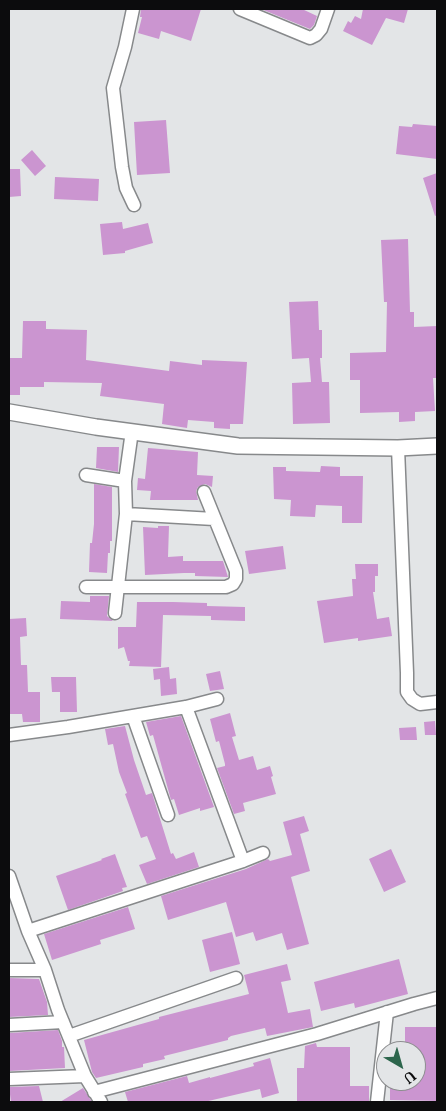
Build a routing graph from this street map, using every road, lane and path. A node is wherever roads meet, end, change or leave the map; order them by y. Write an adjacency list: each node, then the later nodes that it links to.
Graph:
1 (133, 9): 4 (street)
2 (240, 9): 3 (street)
3 (328, 9)
4 (134, 205)
5 (9, 412): 6 (street)
6 (132, 431): 8 (street); 10 (street)
7 (437, 446): 8 (street)
8 (398, 448): 18 (street)
9 (86, 475): 10 (street)
10 (125, 481): 12 (street)
11 (204, 492): 13 (street)
12 (126, 514): 13 (street); 14 (street)
13 (214, 519): 14 (street)
14 (117, 586): 15 (street); 16 (street)
15 (86, 587)
16 (115, 613)
17 (217, 699): 19 (street)
18 (437, 702)
19 (186, 707): 20 (street); 24 (street)
20 (133, 716): 21 (street); 22 (street)
21 (9, 735)
22 (168, 815)
23 (263, 853): 24 (street)
24 (243, 861): 27 (street)
25 (9, 876): 26 (street)
26 (13, 901): 27 (street)
27 (28, 932): 29 (street)
28 (9, 970): 29 (street)
29 (45, 970): 33 (street)
30 (236, 978): 35 (street)
31 (437, 998): 32 (street)
32 (386, 1012): 38 (street); 39 (street)
33 (63, 1022): 34 (street); 35 (street)
34 (9, 1025)
35 (69, 1036): 36 (street)
36 (85, 1076): 37 (street); 38 (street)
37 (9, 1079)
38 (98, 1097)
39 (377, 1102)

